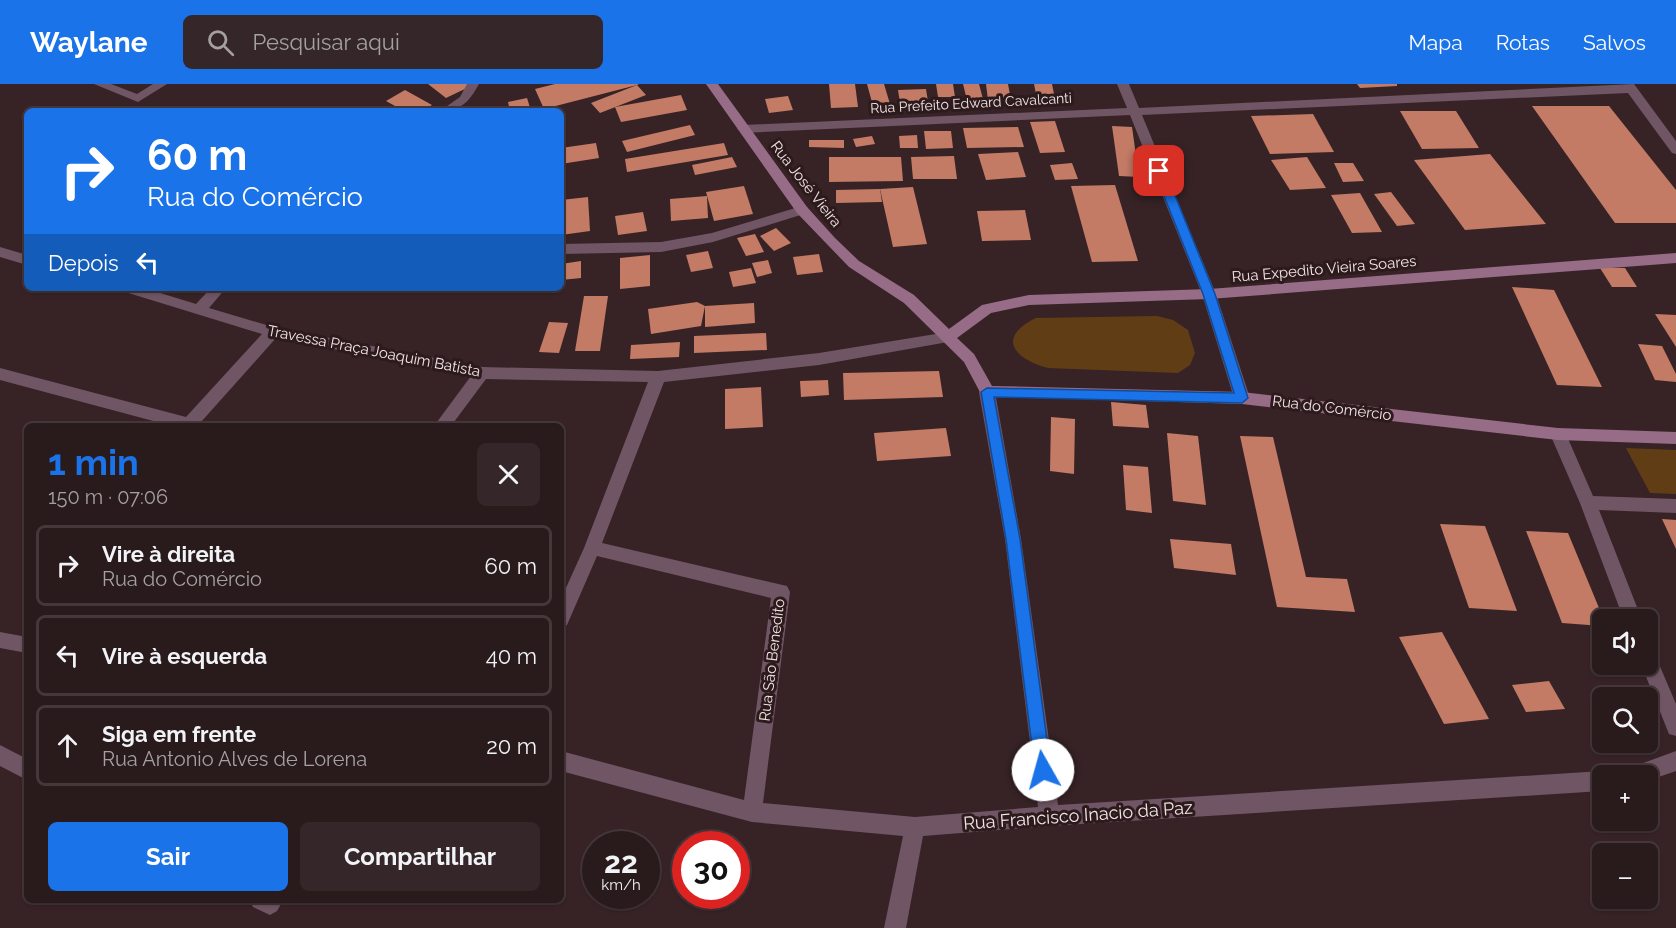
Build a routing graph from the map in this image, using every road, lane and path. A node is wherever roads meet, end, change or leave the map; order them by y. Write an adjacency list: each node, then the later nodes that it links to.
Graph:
1 (100, 84): 2 (street)
2 (161, 84)
3 (473, 84): 7 (street)
4 (712, 84): 9 (main road, Rua José Vieira)
5 (1123, 84): 8 (street)
6 (1630, 86): 8 (street, Rua Prefeito Edward Cavalcanti); 10 (street)
7 (451, 108)
8 (1134, 110): 9 (street, Rua Prefeito Edward Cavalcanti); 18 (street)
9 (743, 129): 11 (main road, Rua José Vieira)
10 (1676, 150)
11 (802, 210): 12 (street); 21 (main road, Rua José Vieira)
12 (564, 249)
13 (0, 252): 15 (street)
14 (1676, 258): 18 (main road, Rua Expedito Vieira Soares)
15 (24, 259)
16 (138, 291): 19 (street, Travessa Praça Joaquim Batista)
17 (216, 291): 19 (street)
18 (1209, 294): 21 (main road, Rua Expedito Vieira Soares); 26 (street)
19 (200, 308): 20 (street, Travessa Praça Joaquim Batista)
20 (273, 332): 22 (street, Travessa Praça Joaquim Batista); 28 (street)
21 (948, 337): 24 (street, Travessa Praça Joaquim Batista); 25 (main road, Rua José Vieira)
22 (482, 373): 24 (street, Travessa Praça Joaquim Batista); 29 (street)
23 (0, 374): 27 (street)
24 (658, 377): 34 (street)
25 (987, 392): 26 (main road, Rua do Comércio); 48 (street)
26 (1242, 398): 30 (main road, Rua do Comércio)
27 (184, 423)
28 (194, 423)
29 (444, 423)
30 (1558, 434): 31 (main road, Rua do Comércio); 32 (street)
31 (1676, 438)
32 (1588, 502): 33 (street); 35 (street)
33 (1676, 507)
34 (592, 548): 36 (street); 47 (street, Rua São Benedito)
35 (1629, 609)
36 (564, 612)
37 (0, 640): 38 (street)
38 (24, 644)
39 (1655, 675): 40 (street)
40 (1676, 727)
41 (0, 755): 45 (street)
42 (1676, 761): 44 (street)
43 (564, 762): 47 (street, Rua Francisco Inacio da Paz)
44 (1658, 767)
45 (24, 768)
46 (1592, 782): 48 (street, Rua Francisco Inacio da Paz)
47 (753, 812): 49 (street, Rua Francisco Inacio da Paz)
48 (1049, 816): 49 (street, Rua Francisco Inacio da Paz)
49 (915, 827): 50 (street)
50 (896, 928)

